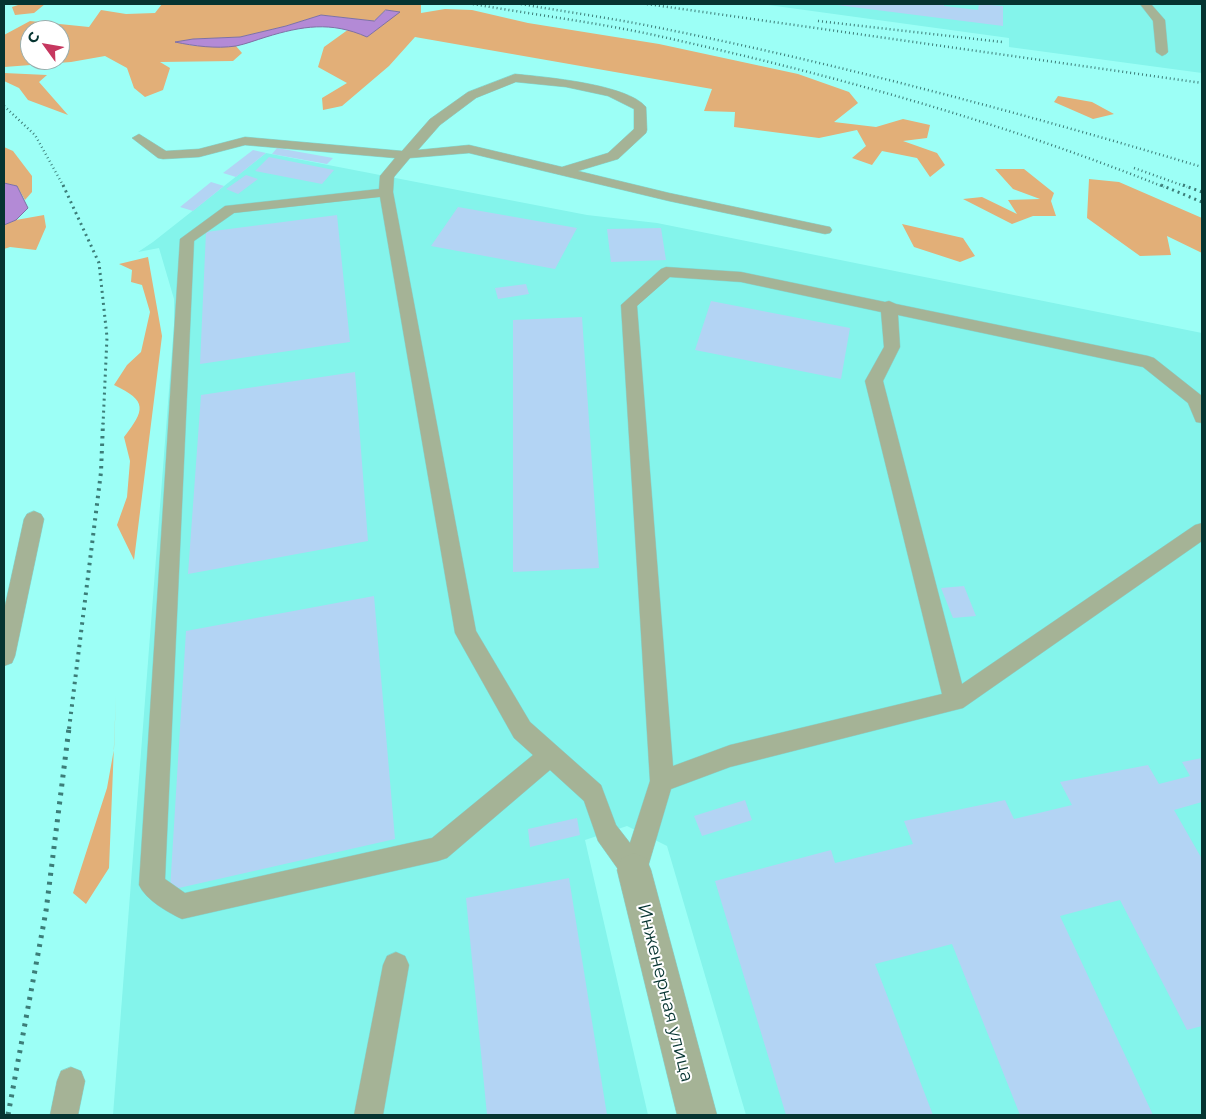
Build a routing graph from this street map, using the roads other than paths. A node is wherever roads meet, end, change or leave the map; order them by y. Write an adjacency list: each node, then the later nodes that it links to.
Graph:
1 (1145, 4): 2 (lane)
2 (1162, 52)
3 (140, 138): 4 (lane)
4 (403, 156): 5 (lane); 5 (lane); 6 (lane)
5 (564, 172): 7 (lane)
6 (386, 192): 14 (lane); 14 (lane)
7 (824, 230)
8 (888, 306): 9 (lane); 13 (lane); 15 (lane)
9 (1202, 417)
10 (34, 520): 12 (lane)
11 (1202, 531): 13 (lane)
12 (4, 656)
13 (955, 701): 15 (lane)
14 (550, 755): 16 (lane)
15 (662, 781): 16 (lane)
16 (634, 870): 21 (street, Инженерная улица)
17 (396, 965): 20 (lane)
18 (71, 1081): 19 (lane)
19 (64, 1115)
20 (368, 1115)
21 (697, 1115)

